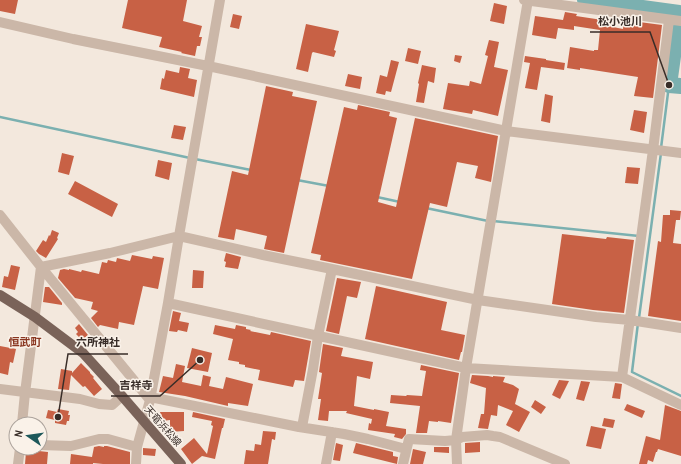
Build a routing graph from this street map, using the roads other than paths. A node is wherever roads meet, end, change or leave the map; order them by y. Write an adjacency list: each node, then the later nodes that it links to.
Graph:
1 (220, 0): 6 (street)
2 (526, 0): 3 (street); 7 (street)
3 (670, 20): 4 (street); 8 (street)
4 (681, 21)
5 (0, 22): 6 (street)
6 (208, 66): 7 (street); 11 (street)
7 (506, 130): 8 (street); 15 (street)
8 (653, 150): 9 (street); 18 (street)
9 (681, 153)
10 (0, 215): 12 (street)
11 (179, 236): 12 (street); 13 (street); 16 (street)
12 (41, 268): 17 (street); 26 (street)
13 (332, 268): 15 (street); 20 (street)
14 (0, 295): 17 (main road, 天竜浜松線)
15 (478, 300): 18 (street); 21 (street)
16 (168, 303): 20 (street); 26 (street)
17 (35, 317): 24 (street); 25 (main road, 天竜浜松線)
18 (631, 321): 19 (street); 22 (street)
19 (681, 328)
20 (318, 336): 21 (street); 30 (street)
21 (466, 368): 22 (street); 32 (street)
22 (622, 377): 27 (street)
23 (0, 389): 24 (street)
24 (25, 393): 25 (street); 28 (street)
25 (122, 396): 29 (main road, 天竜浜松線)
26 (150, 398): 29 (street); 30 (street)
27 (681, 404)
28 (23, 416)
29 (143, 422): 34 (street); 38 (main road, 天竜浜松線)
30 (302, 427): 31 (street)
31 (332, 432): 35 (street); 39 (street)
32 (456, 440): 35 (street); 36 (street); 41 (street)
33 (48, 445): 34 (street)
34 (136, 447): 37 (street)
35 (406, 450): 40 (street)
36 (559, 463)
37 (136, 464)
38 (180, 464)
39 (326, 464)
40 (403, 464)
41 (457, 464)

